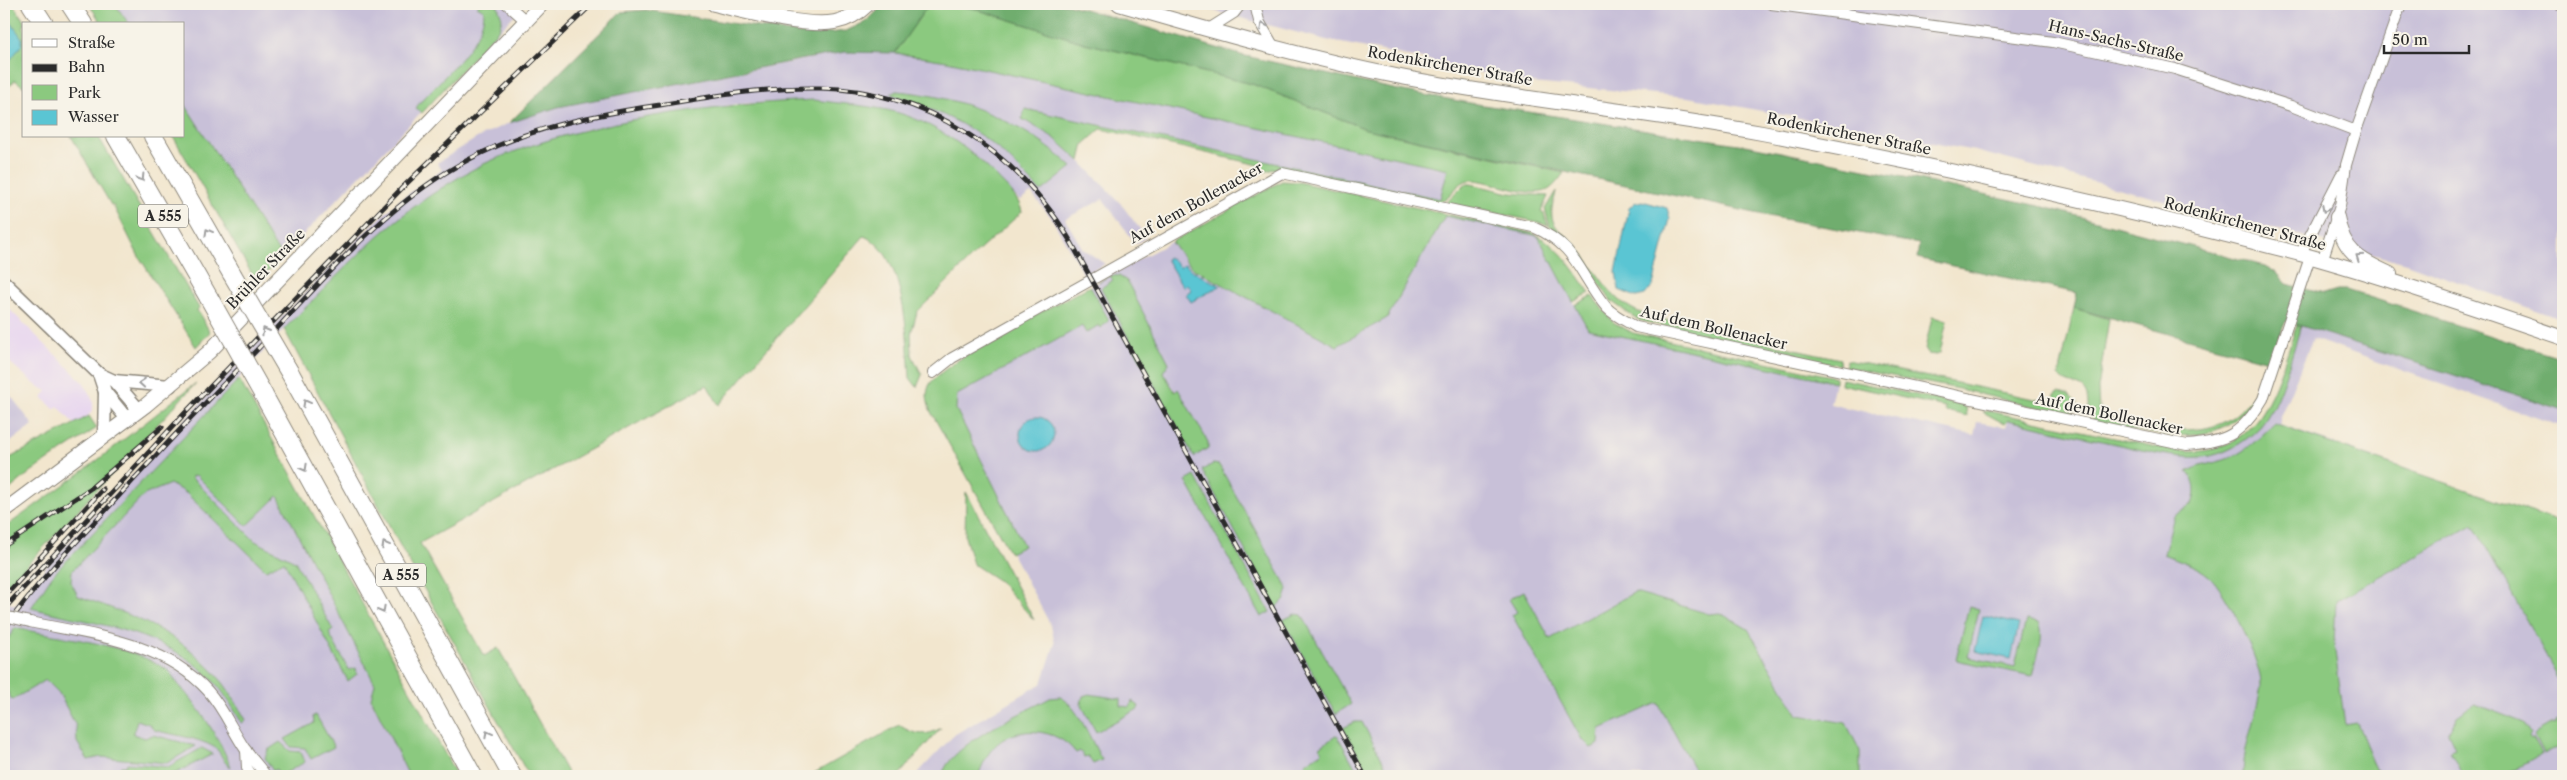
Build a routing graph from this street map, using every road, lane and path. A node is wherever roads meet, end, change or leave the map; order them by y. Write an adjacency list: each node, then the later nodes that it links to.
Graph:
1 (31, 4): 16 (highway)
2 (70, 4): 17 (highway)
3 (507, 4): 15 (street)
4 (542, 4): 15 (main road, Brühler Straße)
5 (714, 4): 14 (main road)
6 (868, 4): 14 (main road)
7 (1119, 4): 18 (main road, Rodenkirchener Straße)
8 (1241, 4): 18 (street)
9 (1255, 4): 19 (street, one-way to 9)
10 (1771, 4): 20 (street, Hans-Sachs-Straße)
11 (2401, 4): 20 (street)
12 (2559, 4): 13 (street)
13 (2563, 5)
14 (735, 7)
15 (526, 21): 32 (main road, Brühler Straße)
16 (43, 22)
17 (83, 22)
18 (1207, 30): 19 (main road, Rodenkirchener Straße)
19 (1274, 47): 25 (main road, Rodenkirchener Straße)
20 (2356, 131): 23 (street)
21 (117, 138): 42 (highway, A 555, one-way to 42, bridge)
22 (154, 138): 43 (highway, A 555, one-way to 22, bridge)
23 (2346, 165): 24 (street); 25 (street, one-way to 25)
24 (2337, 217): 25 (street); 27 (main road, one-way to 24)
25 (2311, 257): 27 (main road, Rodenkirchener Straße); 29 (street, Auf dem Bollenacker)
26 (4, 282): 30 (street)
27 (2416, 290): 28 (main road, Rodenkirchener Straße)
28 (2563, 338)
29 (932, 373)
30 (99, 374): 31 (street); 33 (street)
31 (114, 381): 32 (street, one-way to 31); 34 (street)
32 (170, 386): 34 (main road, Brühler Straße)
33 (105, 392): 35 (street); 36 (street)
34 (139, 410): 35 (main road, Brühler Straße)
35 (127, 419): 36 (main road, Brühler Straße)
36 (104, 436): 37 (main road, Brühler Straße)
37 (4, 511)
38 (4, 616): 39 (street, bridge)
39 (246, 750): 40 (street); 41 (street)
40 (252, 776)
41 (266, 776)
42 (473, 776)
43 (512, 776)

